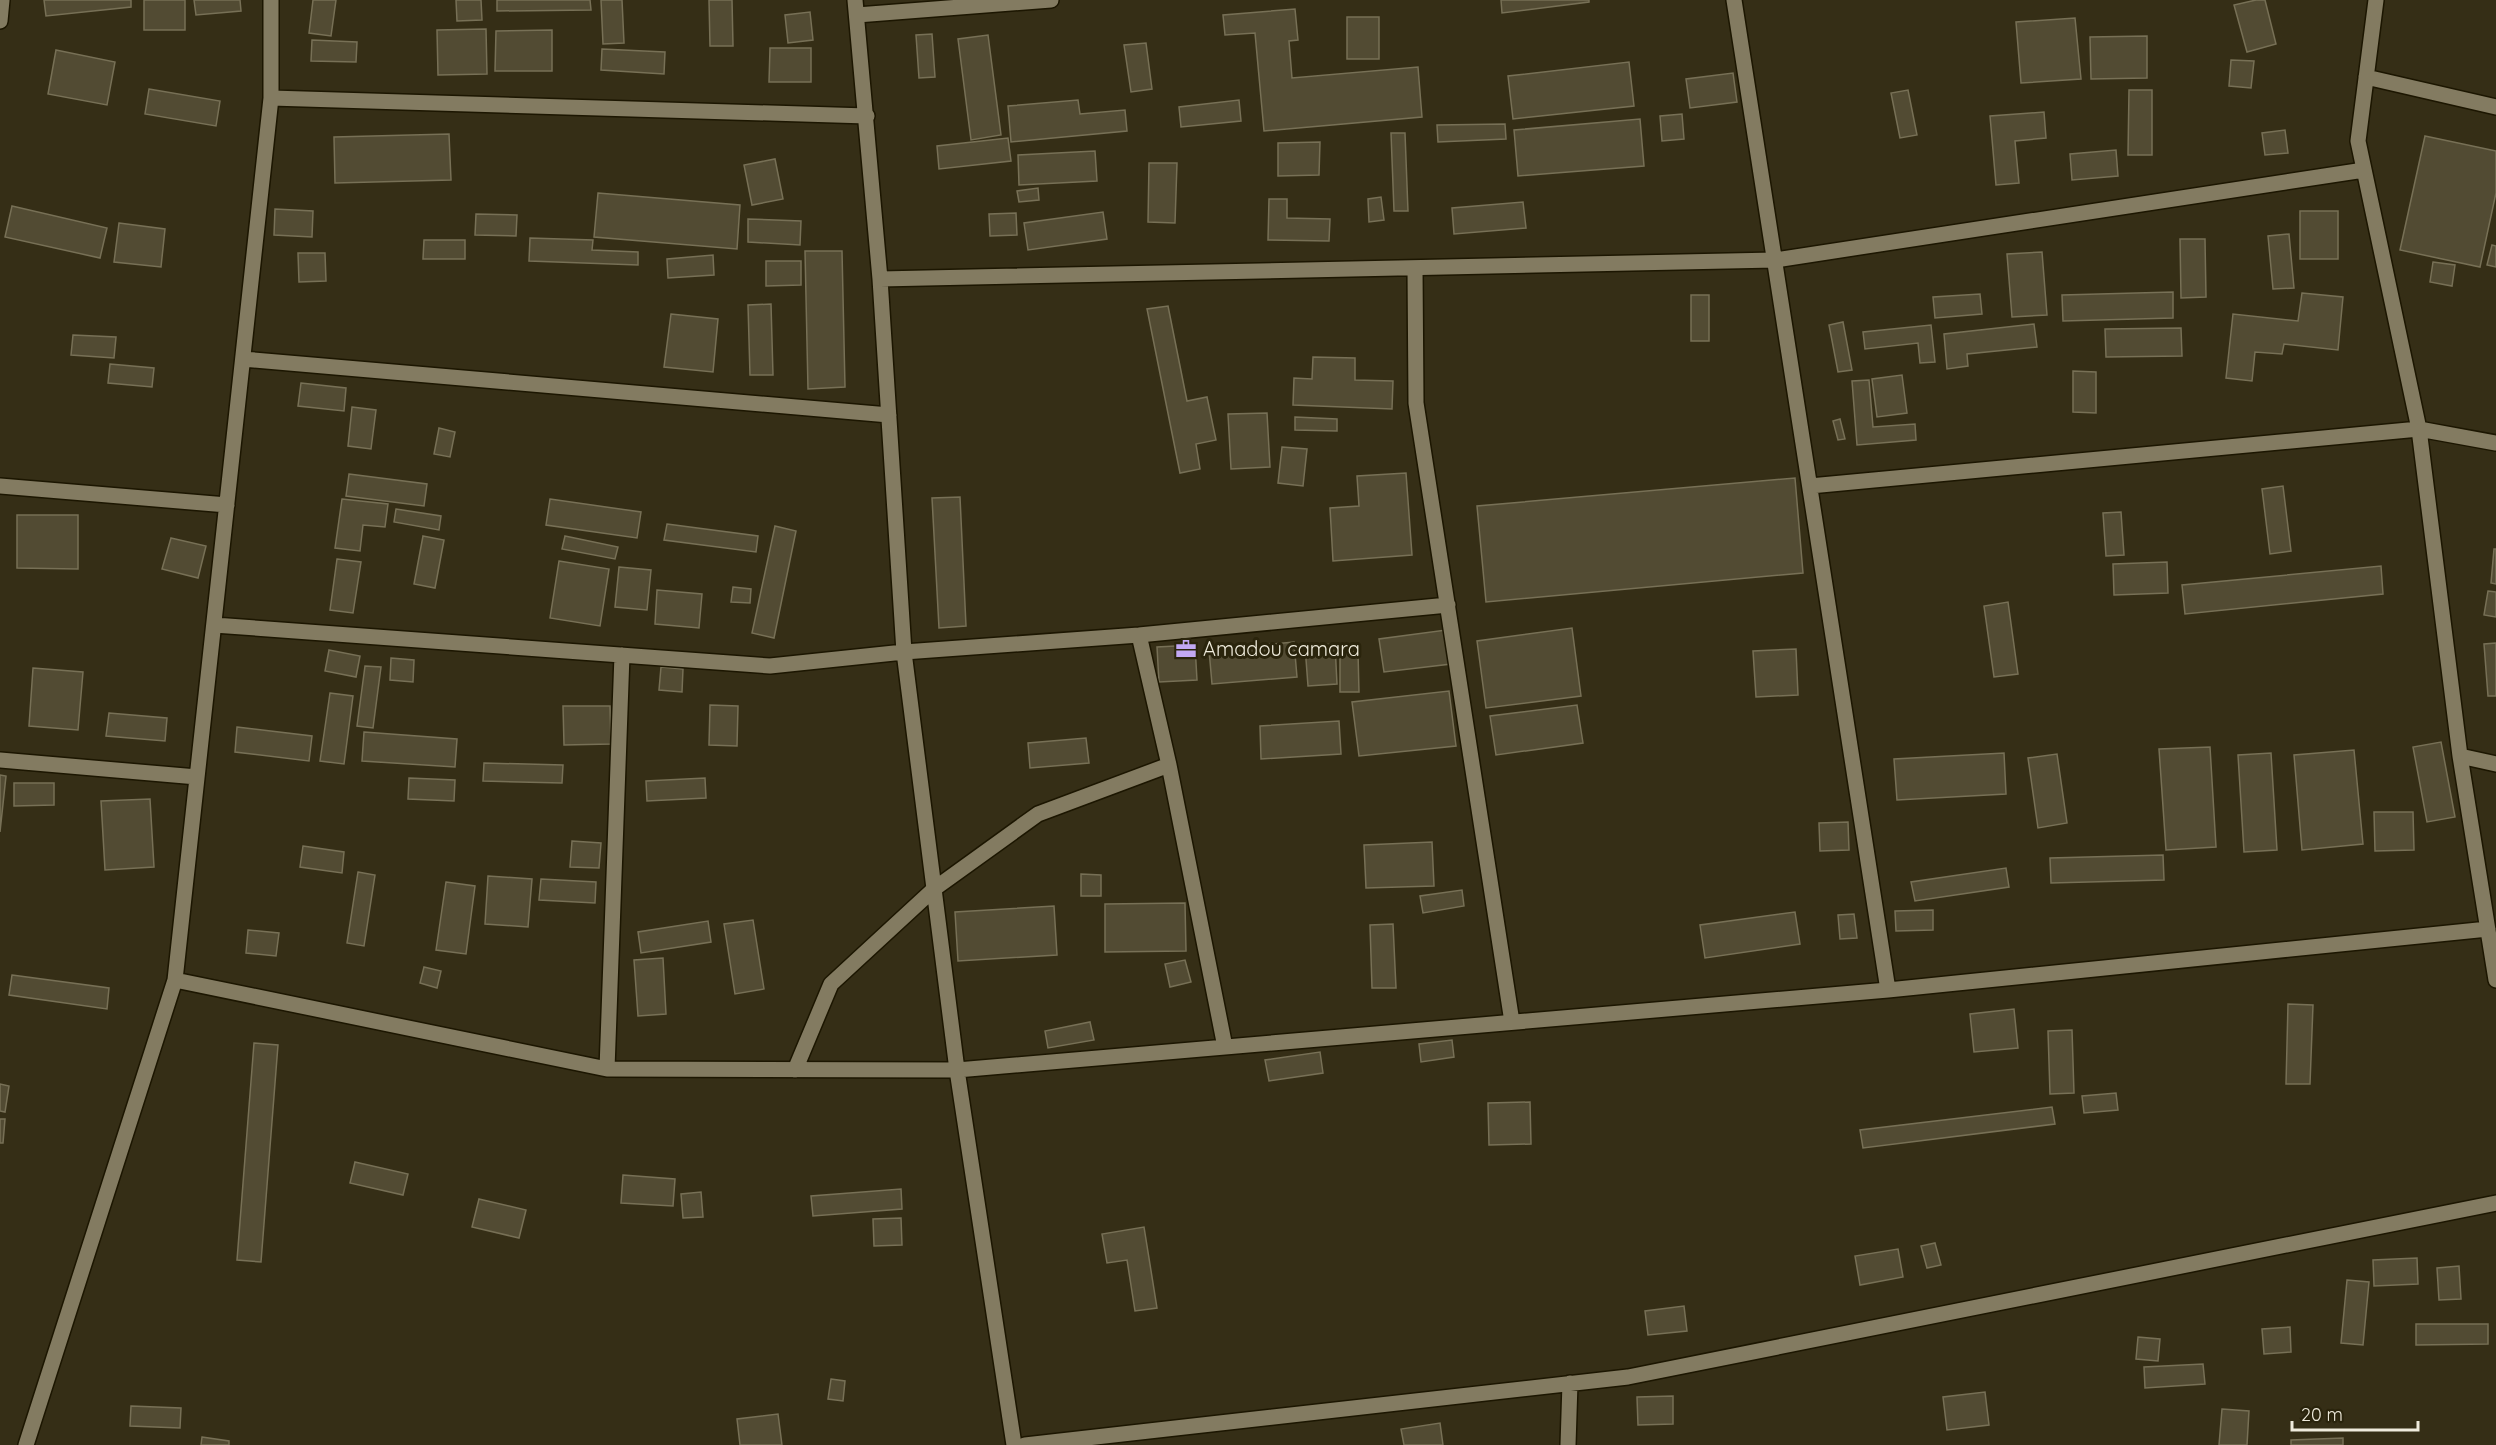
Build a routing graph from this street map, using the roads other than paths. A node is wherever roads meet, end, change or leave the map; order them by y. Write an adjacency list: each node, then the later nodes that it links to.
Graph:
1 (2, 0): 7 (street)
2 (271, 0): 9 (street)
3 (1051, 0): 6 (street)
4 (1734, 0): 13 (street)
5 (2376, 0): 8 (street)
6 (856, 7): 11 (street)
7 (0, 21)
8 (2366, 77): 10 (street); 12 (street)
9 (272, 98): 11 (street); 16 (street)
10 (2496, 106)
11 (867, 116): 15 (street)
12 (2364, 170): 13 (street); 18 (street)
13 (1774, 260): 14 (street); 21 (street)
14 (1414, 268): 15 (street); 23 (street)
15 (880, 279): 17 (street)
16 (243, 358): 17 (street); 22 (street)
17 (889, 415): 26 (street)
18 (2419, 429): 19 (street); 21 (street); 28 (street)
19 (2496, 443)
20 (0, 486): 22 (street)
21 (1810, 486): 37 (street)
22 (227, 505): 24 (street)
23 (1448, 605): 25 (street); 38 (street)
24 (214, 625): 27 (street); 32 (street)
25 (1139, 635): 26 (street); 31 (street)
26 (904, 652): 27 (street); 33 (street)
27 (622, 655): 40 (street)
28 (2460, 756): 30 (street); 34 (street)
29 (0, 760): 32 (street)
30 (2496, 764)
31 (1169, 765): 33 (street); 39 (street)
32 (197, 777): 35 (street)
33 (934, 889): 41 (street); 42 (street)
34 (2488, 929): 36 (street); 37 (street)
35 (175, 980): 40 (street); 45 (street)
36 (2496, 980)
37 (1888, 990): 38 (street)
38 (1512, 1022): 39 (street)
39 (1225, 1047): 42 (street)
40 (607, 1069): 41 (street)
41 (795, 1070): 42 (street)
42 (957, 1070): 46 (street)
43 (2496, 1203): 44 (street)
44 (1570, 1383): 47 (street); 48 (street)
45 (26, 1445)
46 (1014, 1445)
47 (1025, 1445)
48 (1568, 1445)

